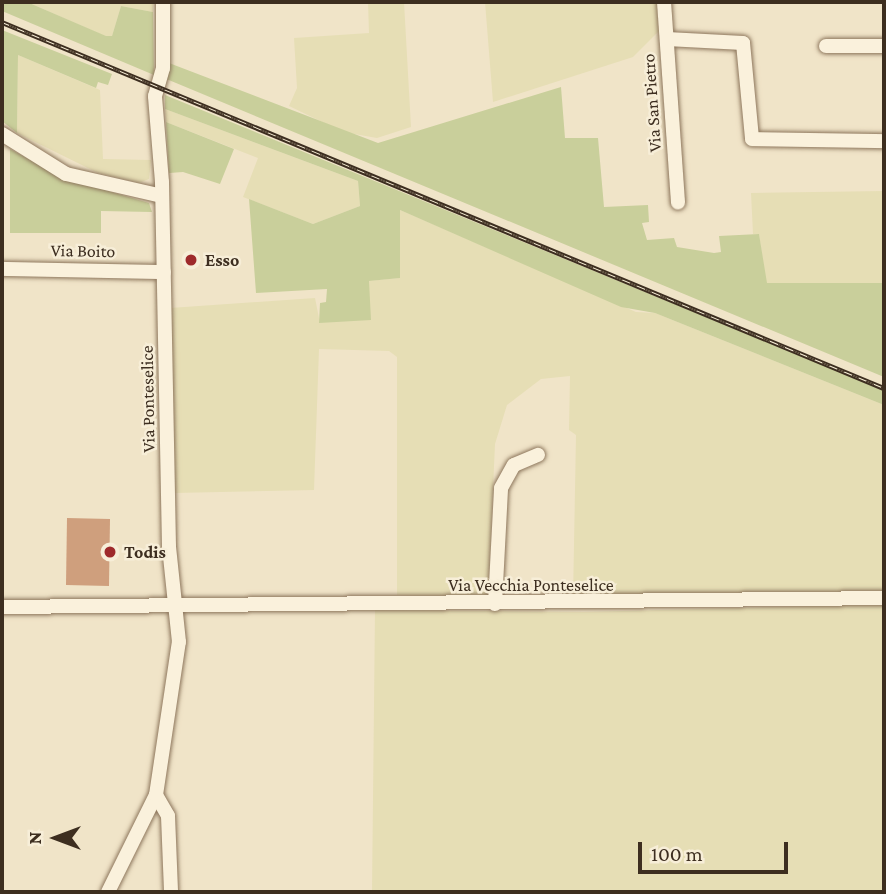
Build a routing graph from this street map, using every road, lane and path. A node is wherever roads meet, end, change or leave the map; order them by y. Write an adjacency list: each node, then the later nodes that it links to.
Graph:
1 (163, 2): 8 (street, Via Ponteselice)
2 (664, 2): 3 (street, Via San Pietro)
3 (667, 39): 7 (street); 9 (street, Via San Pietro)
4 (826, 46): 5 (street)
5 (884, 46)
6 (2, 134): 8 (street)
7 (884, 141)
8 (162, 196): 11 (street, Via Ponteselice)
9 (678, 203)
10 (2, 269): 11 (street, Via Boito)
11 (164, 272): 14 (street, Via Ponteselice)
12 (538, 455): 15 (street)
13 (884, 598): 15 (street, Via Vecchia Ponteselice)
14 (178, 604): 15 (street, Via Vecchia Ponteselice); 16 (street, Via Vecchia Ponteselice); 17 (street, Via Ponteselice)
15 (495, 604)
16 (2, 607)
17 (156, 795): 18 (street); 19 (street)
18 (108, 892)
19 (171, 892)

